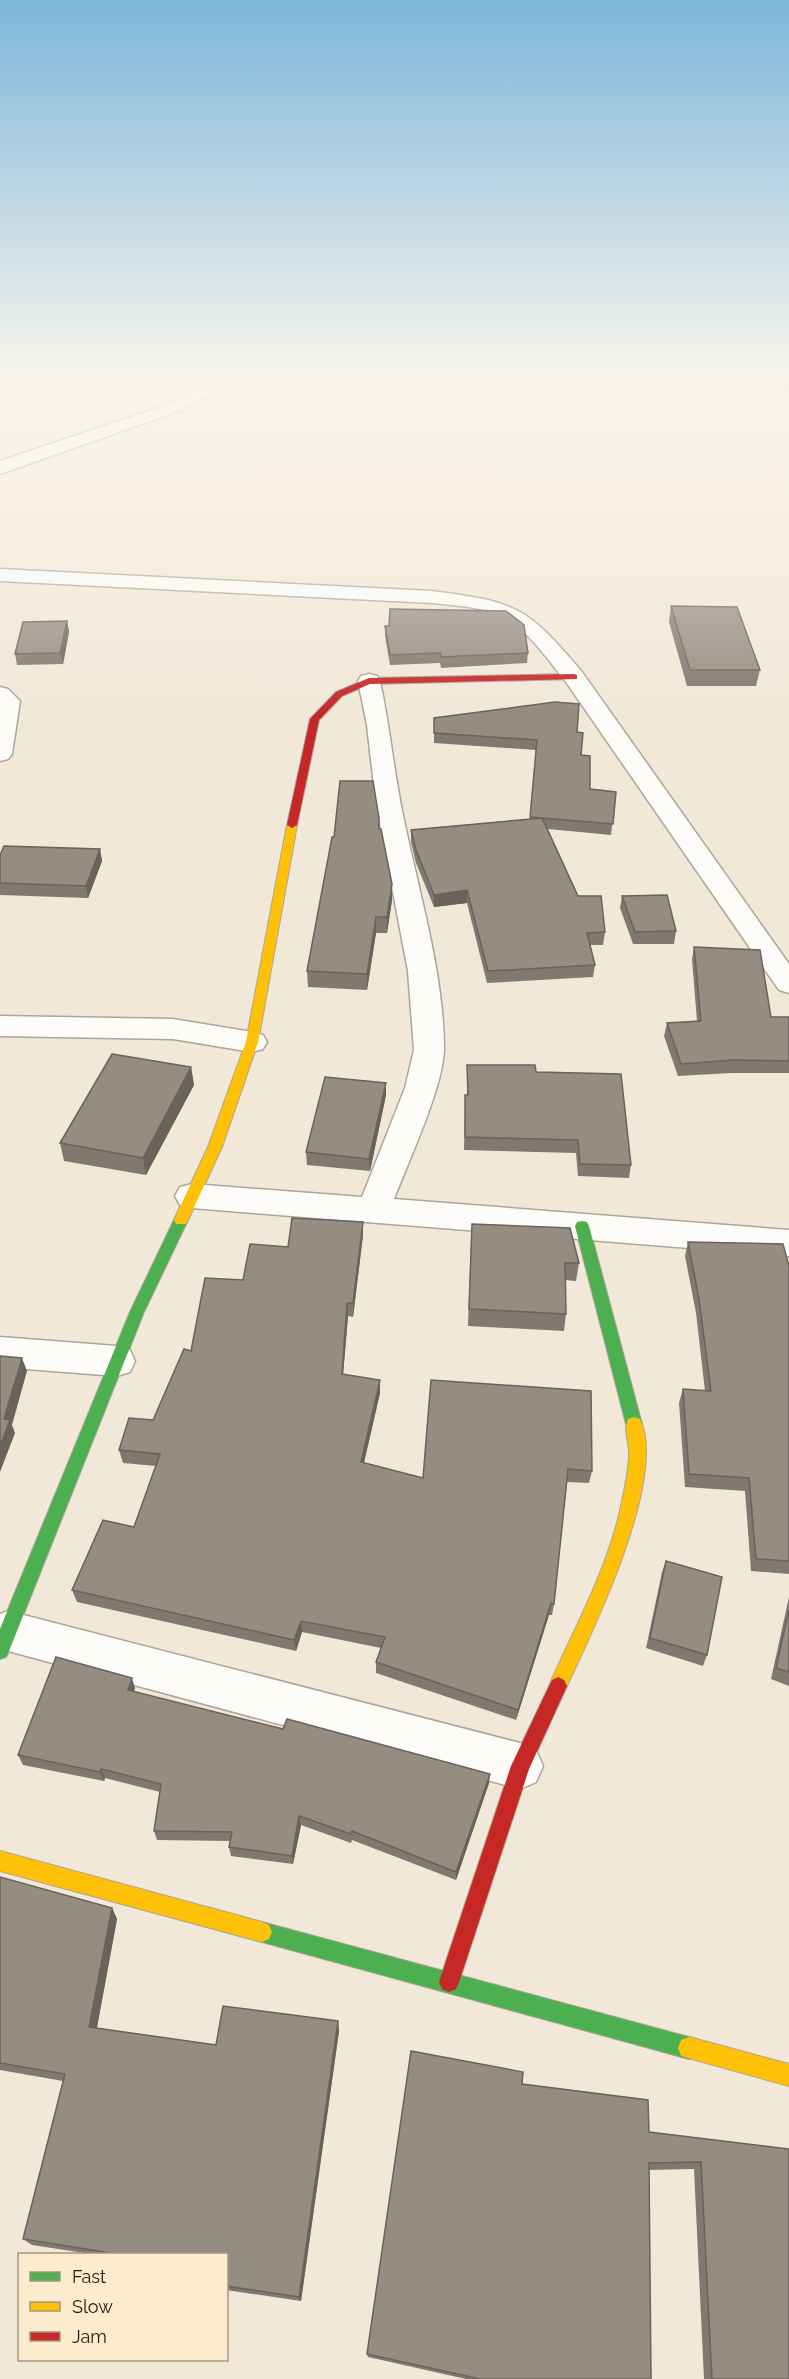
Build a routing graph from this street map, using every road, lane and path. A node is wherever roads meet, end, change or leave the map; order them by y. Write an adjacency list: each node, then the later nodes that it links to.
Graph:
1 (0, 575): 2 (street)
2 (574, 677): 3 (street); 6 (street)
3 (369, 681): 8 (street); 10 (street)
4 (0, 694): 5 (street)
5 (0, 754)
6 (789, 984)
7 (0, 1026): 8 (street)
8 (252, 1042): 9 (street)
9 (192, 1196): 10 (street); 14 (street)
10 (373, 1211): 11 (street)
11 (582, 1226): 12 (street); 16 (street)
12 (789, 1243)
13 (0, 1353): 14 (street)
14 (117, 1361): 15 (street)
15 (4, 1641): 16 (street)
16 (520, 1766): 18 (street)
17 (0, 1861): 18 (street)
18 (449, 1982): 19 (street)
19 (789, 2075)

